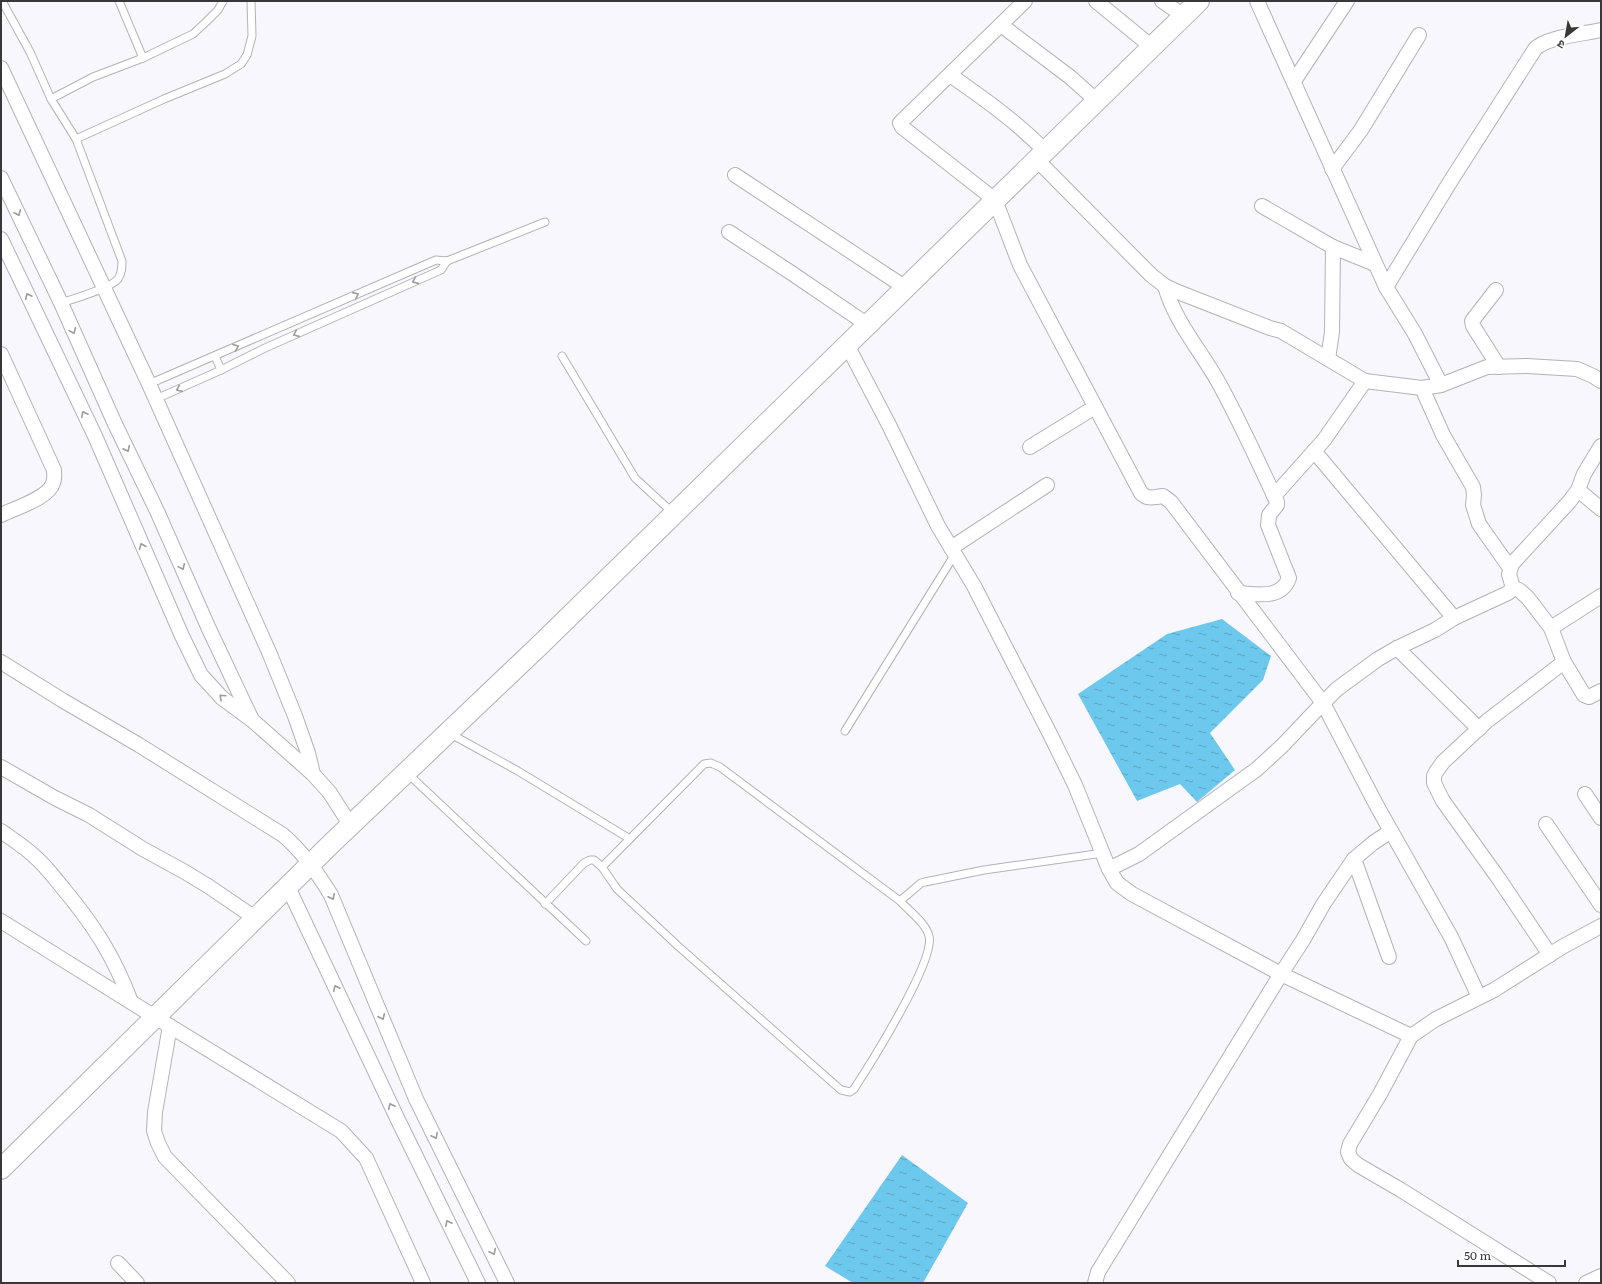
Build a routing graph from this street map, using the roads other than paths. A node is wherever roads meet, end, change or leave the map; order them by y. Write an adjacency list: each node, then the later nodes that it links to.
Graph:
1 (2, 1): 20 (lane)
2 (118, 1): 16 (lane)
3 (223, 1): 16 (lane)
4 (251, 1): 22 (lane)
5 (1025, 1): 12 (street)
6 (1096, 1): 15 (street)
7 (1162, 1): 11 (street)
8 (1199, 1): 11 (street)
9 (1257, 1): 19 (street)
10 (1347, 1): 19 (street)
11 (1184, 16): 15 (street)
12 (1001, 25): 18 (street); 21 (street)
13 (1601, 30): 36 (street)
14 (1419, 35): 24 (street)
15 (1152, 47): 21 (street)
16 (143, 58): 20 (lane)
17 (1, 68): 37 (street)
18 (950, 75): 23 (street); 27 (street)
19 (1294, 81): 24 (street)
20 (52, 99): 22 (lane)
21 (1097, 101): 23 (street)
22 (76, 140): 37 (lane)
23 (1041, 155): 27 (street); 35 (street)
24 (1332, 169): 34 (street)
25 (735, 175): 38 (street)
26 (1, 178): 40 (street, one-way to 40)
27 (995, 200): 38 (street); 55 (street)
28 (1262, 206): 32 (street)
29 (545, 222): 33 (lane)
30 (729, 232): 41 (street)
31 (1, 239): 77 (street, one-way to 31)
32 (1333, 247): 34 (street); 46 (street)
33 (448, 261): 44 (lane, one-way to 33); 48 (lane, one-way to 48)
34 (1375, 264): 36 (street)
35 (1165, 286): 46 (street); 61 (street)
36 (1386, 287): 52 (street)
37 (104, 288): 40 (lane); 51 (street)
38 (906, 288): 41 (street)
39 (1496, 290): 47 (street)
40 (61, 303): 77 (street, one-way to 77)
41 (868, 325): 42 (street)
42 (847, 345): 63 (street); 65 (street)
43 (1, 354): 64 (street)
44 (215, 356): 48 (lane); 51 (lane)
45 (562, 356): 63 (lane)
46 (1328, 358): 49 (street)
47 (1499, 367): 50 (street); 52 (street)
48 (221, 370): 54 (lane, one-way to 54)
49 (1365, 381): 53 (street); 58 (street)
50 (1601, 381)
51 (149, 384): 54 (street)
52 (1441, 385): 53 (street)
53 (1422, 388): 66 (street)
54 (156, 399): 83 (street)
55 (1095, 407): 57 (street); 68 (street)
56 (1601, 446): 60 (street)
57 (1030, 447)
58 (1314, 451): 61 (street); 70 (street)
59 (1047, 485): 65 (street)
60 (1578, 490): 62 (street); 66 (street)
61 (1274, 496): 68 (street)
62 (1601, 509)
63 (674, 514): 80 (street)
64 (1, 515)
65 (953, 551): 79 (lane); 91 (street)
66 (1510, 568): 67 (street)
67 (1513, 588): 70 (street); 71 (street)
68 (1238, 592): 76 (street)
69 (1601, 596): 71 (street)
70 (1454, 618): 72 (street)
71 (1551, 628): 74 (street)
72 (1396, 648): 76 (street); 78 (street)
73 (1, 662): 93 (street)
74 (1564, 662): 75 (street); 78 (street)
75 (1601, 691)
76 (1323, 703): 89 (street); 95 (street)
77 (252, 720): 83 (street)
78 (1479, 729): 104 (street)
79 (845, 731)
80 (448, 733): 82 (street); 90 (lane)
81 (1, 767): 100 (street)
82 (407, 773): 87 (street); 98 (lane)
83 (313, 774): 87 (street)
84 (1585, 794): 85 (street)
85 (1601, 818)
86 (1546, 824): 99 (street)
87 (351, 826): 93 (street)
88 (1, 831): 108 (street)
89 (1391, 831): 92 (street); 107 (street)
90 (630, 838): 94 (lane); 97 (lane)
91 (1103, 853): 95 (street); 97 (lane)
92 (1354, 859): 105 (street); 106 (street)
93 (312, 864): 96 (street); 118 (street, one-way to 118)
94 (602, 867): 97 (lane); 98 (lane)
95 (1109, 869): 106 (street)
96 (288, 887): 100 (street); 117 (street, one-way to 96)
97 (900, 901)
98 (545, 904): 103 (lane)
99 (1601, 905)
100 (255, 918): 109 (street)
101 (1, 921): 108 (street)
102 (1601, 926): 104 (street)
103 (586, 941)
104 (1550, 955): 107 (street)
105 (1389, 957)
106 (1280, 974): 110 (street); 119 (street)
107 (1479, 997): 110 (street)
108 (131, 1002): 109 (street)
109 (163, 1022): 111 (street); 115 (street); 116 (street)
110 (1411, 1036): 120 (street)
111 (2, 1167)
112 (118, 1263): 114 (street)
113 (1601, 1276): 121 (street)
114 (137, 1283)
115 (288, 1283)
116 (423, 1283)
117 (478, 1283)
118 (508, 1283)
119 (1095, 1283)
120 (1549, 1283)
121 (1586, 1283)

